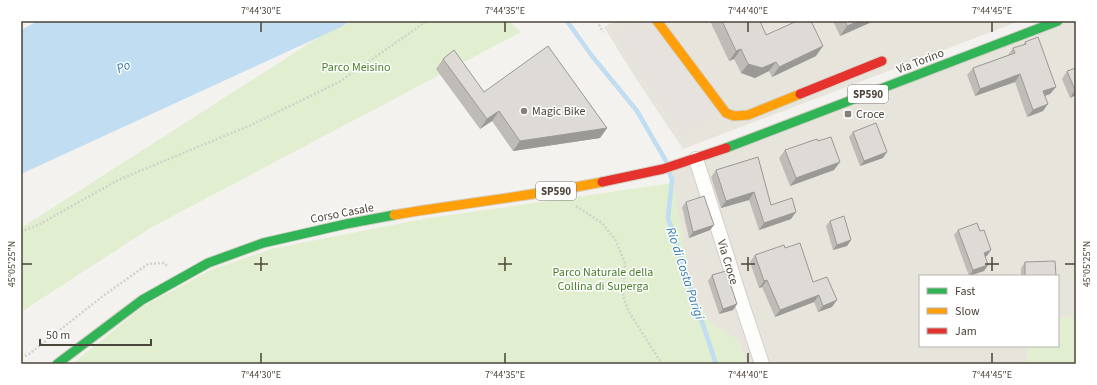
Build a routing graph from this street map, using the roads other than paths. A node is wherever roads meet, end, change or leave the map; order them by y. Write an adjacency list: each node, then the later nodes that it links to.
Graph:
1 (657, 21): 4 (main road)
2 (1058, 21): 5 (main road, Via Torino / SP590)
3 (882, 61): 4 (main road)
4 (830, 83): 5 (street)
5 (839, 105): 6 (main road, Via Torino / SP590)
6 (696, 159): 7 (main road, Via Torino / SP590); 9 (street, Via Croce)
7 (663, 169): 8 (main road, Corso Casale / SP590)
8 (57, 364)
9 (762, 364)

